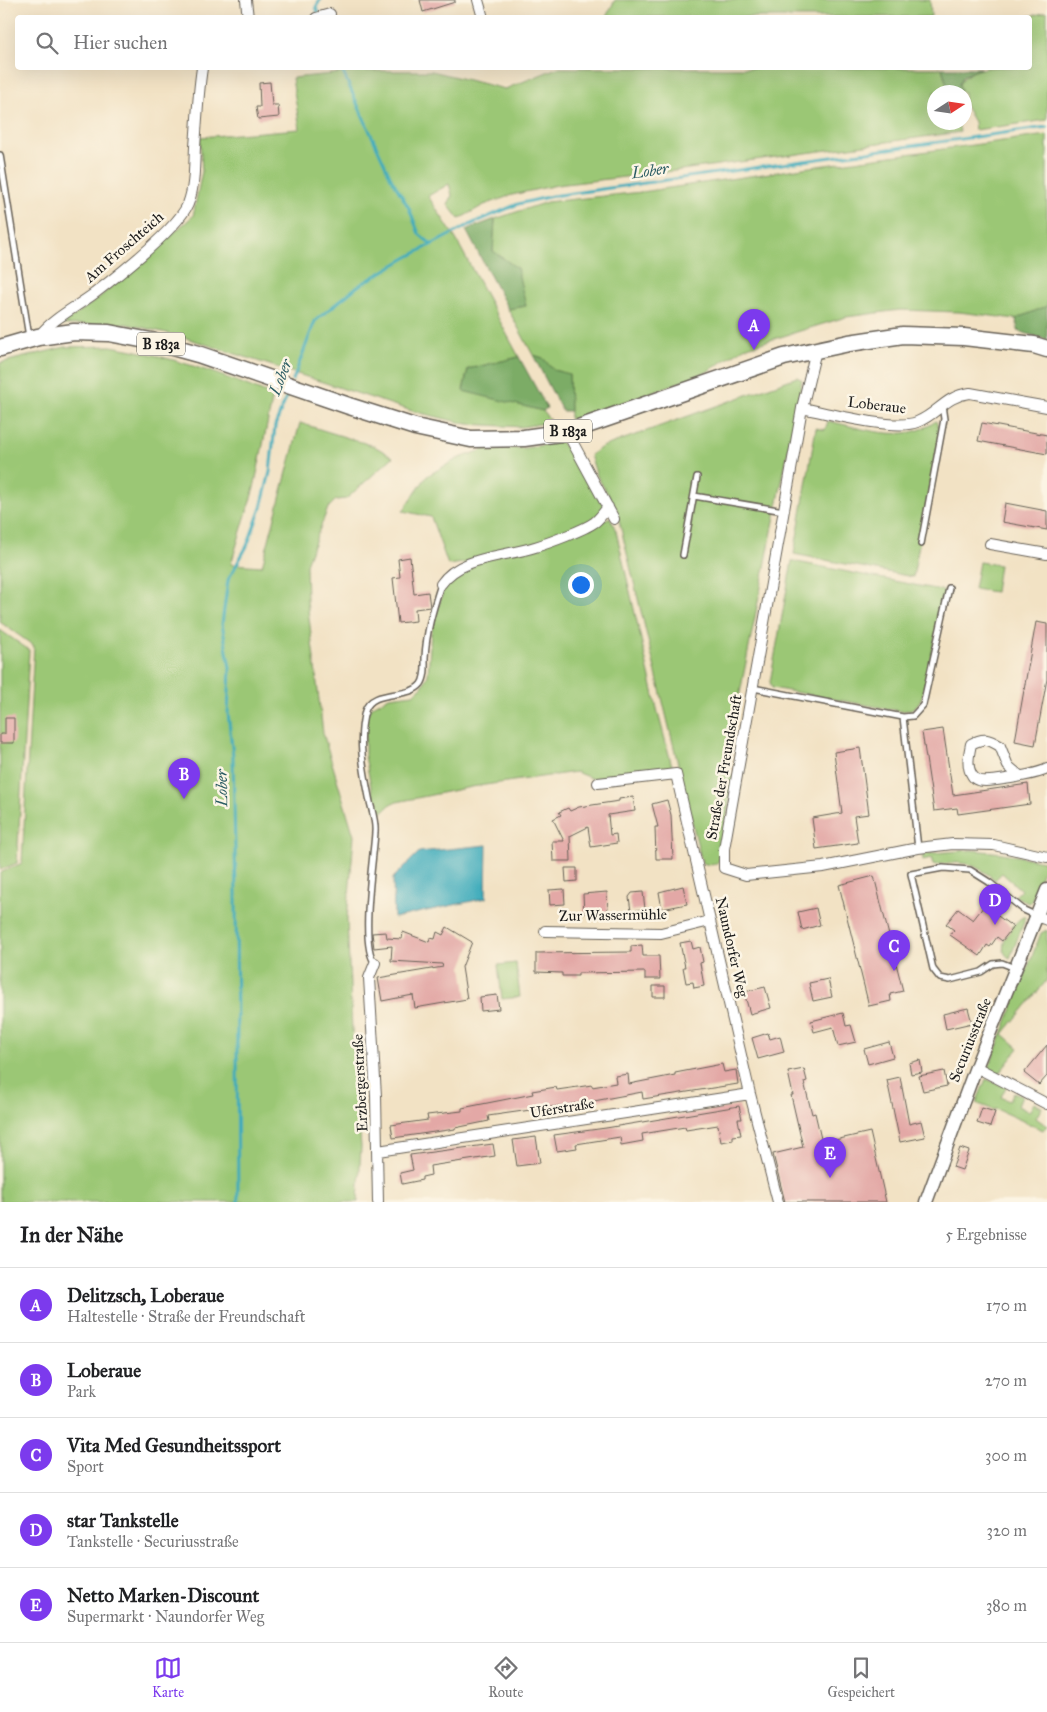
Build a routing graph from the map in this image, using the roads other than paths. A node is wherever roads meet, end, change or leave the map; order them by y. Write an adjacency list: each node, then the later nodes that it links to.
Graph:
1 (246, 0): 3 (street)
2 (478, 0): 4 (street)
3 (248, 15)
4 (482, 15)
5 (202, 70): 7 (street, Am Froschteich)
6 (0, 155): 7 (lane)
7 (34, 338): 8 (main road, B 183a); 14 (main road, B 183a)
8 (0, 348)
9 (1047, 349): 10 (main road, B 183a)
10 (816, 350): 12 (street, Straße der Freundschaft); 14 (main road, B 183a)
11 (942, 404): 12 (street, Loberaue); 13 (street, Loberaue); 20 (lane)
12 (802, 408): 18 (street, Straße der Freundschaft)
13 (1047, 408)
14 (566, 432): 17 (street)
15 (697, 478): 16 (lane)
16 (694, 496): 18 (lane); 23 (lane)
17 (608, 508): 19 (street); 24 (street)
18 (785, 511): 26 (street, Straße der Freundschaft)
19 (614, 519)
20 (921, 544)
21 (990, 544): 22 (street)
22 (1047, 554)
23 (683, 555)
24 (442, 584): 37 (lane)
25 (949, 588): 27 (lane)
26 (753, 688): 27 (lane); 31 (street, Straße der Freundschaft)
27 (903, 717): 31 (lane)
28 (1047, 769): 29 (street)
29 (1020, 776): 29 (street)
30 (598, 783): 35 (street, Naundorfer Weg)
31 (918, 848): 32 (street, Straße der Freundschaft)
32 (1047, 857)
33 (1047, 890): 34 (street, Securiusstraße)
34 (1042, 918): 38 (street, Securiusstraße); 38 (lane)
35 (710, 921): 36 (street, Zur Wassermühle); 40 (street, Naundorfer Weg)
36 (545, 931)
37 (375, 963): 42 (street, Erzbergerstraße)
38 (1016, 969): 39 (street, Securiusstraße)
39 (976, 1067): 41 (street); 45 (street, Securiusstraße)
40 (750, 1094): 42 (street, Uferstraße); 44 (street, Naundorfer Weg)
41 (1047, 1104)
42 (378, 1151): 43 (street, Erzbergerstraße)
43 (378, 1202)
44 (778, 1202)
45 (926, 1202)

